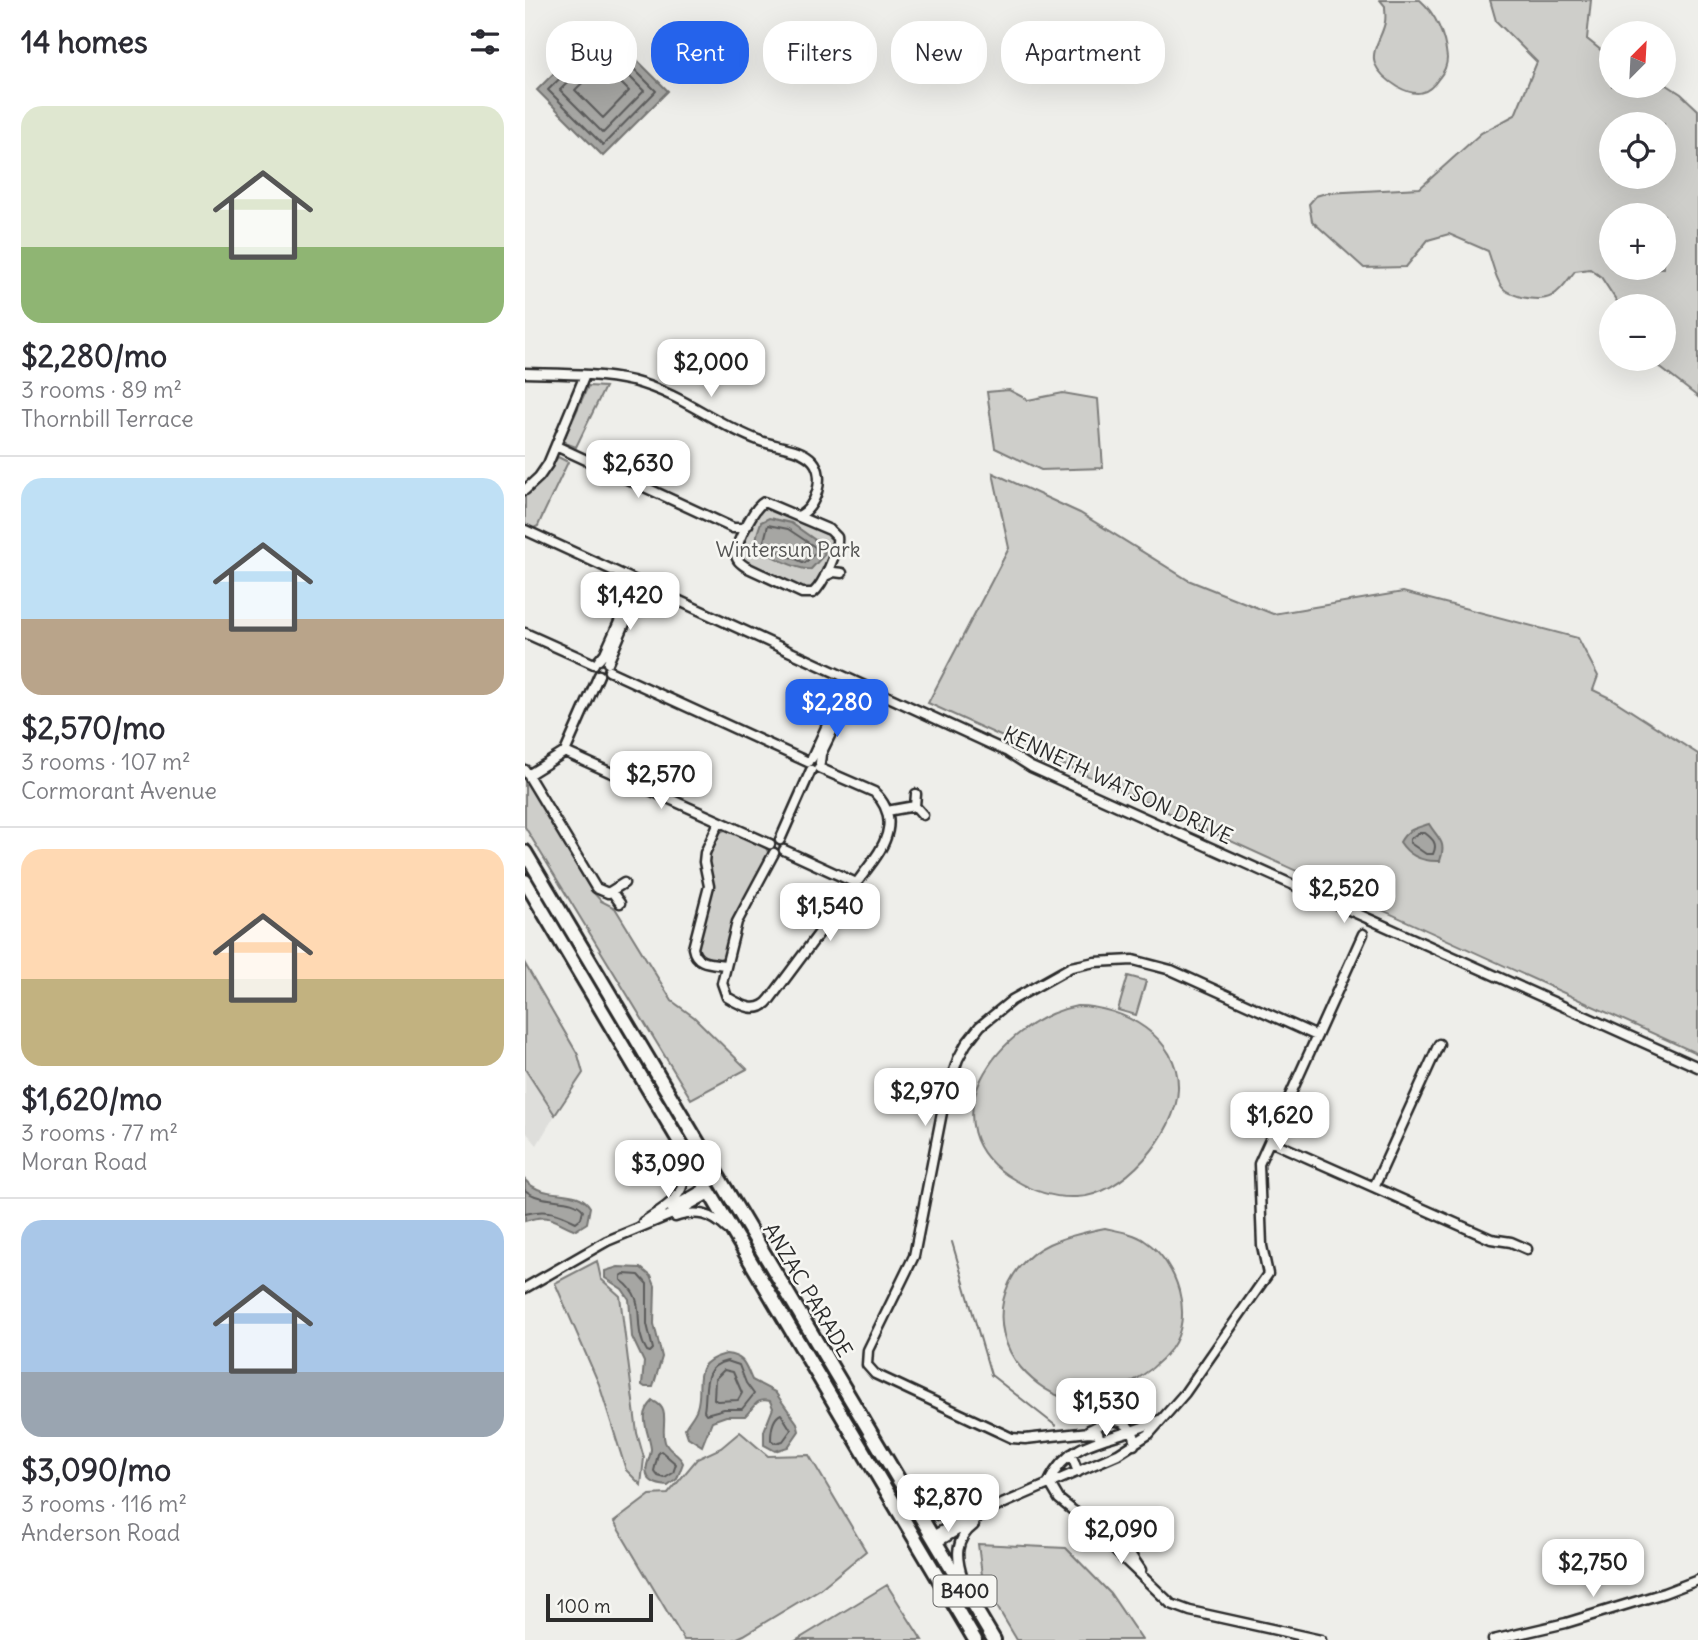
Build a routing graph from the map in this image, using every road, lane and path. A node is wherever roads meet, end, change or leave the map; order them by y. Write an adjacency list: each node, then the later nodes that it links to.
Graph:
1 (525, 373): 2 (street)
2 (585, 375): 3 (street); 5 (street)
3 (556, 446): 4 (street); 9 (street)
4 (525, 490)
5 (809, 508): 6 (street); 7 (street)
6 (798, 516): 7 (street); 8 (street)
7 (814, 523): 12 (street)
8 (748, 524): 9 (street); 11 (street)
9 (733, 527): 11 (street)
10 (525, 530): 14 (street, KENNETH WATSON DRIVE)
11 (740, 542): 13 (street)
12 (833, 557): 13 (street); 13 (street)
13 (824, 578)
14 (640, 583): 16 (street); 17 (street, KENNETH WATSON DRIVE)
15 (525, 633): 16 (street)
16 (603, 664): 18 (street); 19 (street)
17 (851, 681): 19 (street); 40 (street, KENNETH WATSON DRIVE)
18 (565, 752): 20 (street); 25 (street)
19 (814, 764): 23 (street); 26 (street)
20 (527, 773): 34 (street)
21 (916, 794): 22 (street)
22 (915, 806): 23 (street); 24 (street)
23 (887, 811): 33 (street)
24 (923, 815)
25 (719, 822): 27 (street); 37 (street)
26 (780, 840): 27 (street); 28 (street)
27 (770, 844): 30 (street)
28 (784, 850): 30 (street); 33 (street)
29 (525, 852): 43 (main road, ANZAC PARADE / B400)
30 (774, 853): 37 (street)
31 (525, 881): 41 (main road, ANZAC PARADE / B400)
32 (624, 883): 34 (street)
33 (856, 883): 37 (street)
34 (612, 892): 35 (street)
35 (620, 903)
36 (1363, 934): 38 (street)
37 (726, 965)
38 (1317, 1036): 42 (street); 52 (street)
39 (1439, 1044): 44 (street)
40 (1698, 1067)
41 (675, 1134): 45 (main road, ANZAC PARADE / B400); 46 (street)
42 (1270, 1141): 44 (street); 50 (street)
43 (722, 1182): 45 (main road); 57 (main road, ANZAC PARADE / B400)
44 (1374, 1187): 48 (street)
45 (709, 1190): 46 (street); 47 (main road, ANZAC PARADE / B400)
46 (632, 1229): 47 (street); 49 (street)
47 (741, 1244): 61 (main road, ANZAC PARADE / B400)
48 (1527, 1249)
49 (525, 1288)
50 (1165, 1417): 51 (street); 54 (street)
51 (1131, 1430): 52 (street); 53 (street); 54 (street)
52 (1083, 1432): 53 (street)
53 (1100, 1440): 55 (street)
54 (1134, 1445): 56 (street)
55 (1071, 1454): 56 (street); 58 (street)
56 (1078, 1472): 58 (street)
57 (896, 1475): 59 (street); 60 (main road, ANZAC PARADE / B400)
58 (1049, 1482): 59 (street); 66 (street)
59 (1010, 1499): 60 (street); 63 (street)
60 (934, 1539): 61 (main road); 63 (main road, ANZAC PARADE / B400)
61 (921, 1549): 64 (main road, ANZAC PARADE / B400)
62 (1698, 1580): 67 (street)
63 (969, 1599): 65 (main road, ANZAC PARADE / B400)
64 (975, 1640)
65 (994, 1640)
66 (1321, 1640)
67 (1493, 1640)

